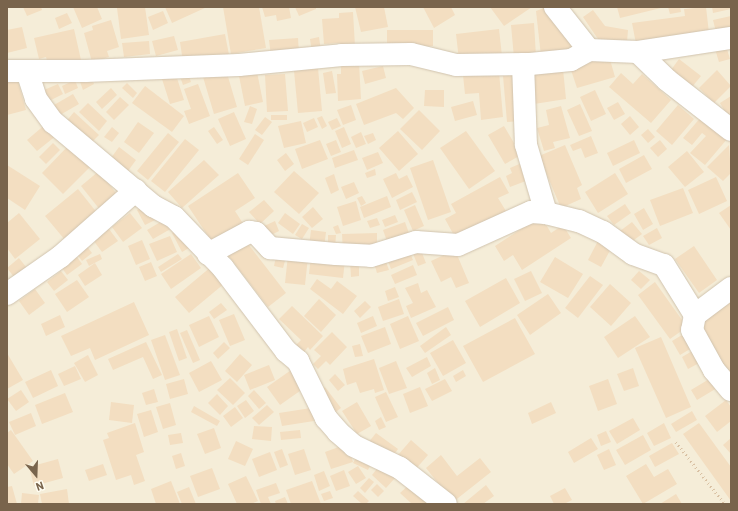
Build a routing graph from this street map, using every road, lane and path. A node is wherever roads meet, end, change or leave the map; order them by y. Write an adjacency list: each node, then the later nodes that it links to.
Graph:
1 (555, 7): 3 (street)
2 (731, 38): 4 (street)
3 (589, 50): 4 (street); 5 (street)
4 (638, 52): 7 (street)
5 (523, 64): 6 (street); 9 (street)
6 (17, 71): 8 (street)
7 (731, 130)
8 (136, 190): 10 (street); 12 (street)
9 (546, 213): 10 (street); 13 (street)
10 (208, 254): 16 (street)
11 (731, 288): 13 (street)
12 (7, 294)
13 (695, 315): 14 (street)
14 (731, 390)
15 (676, 442): 17 (path)
16 (446, 504)
17 (726, 504)

